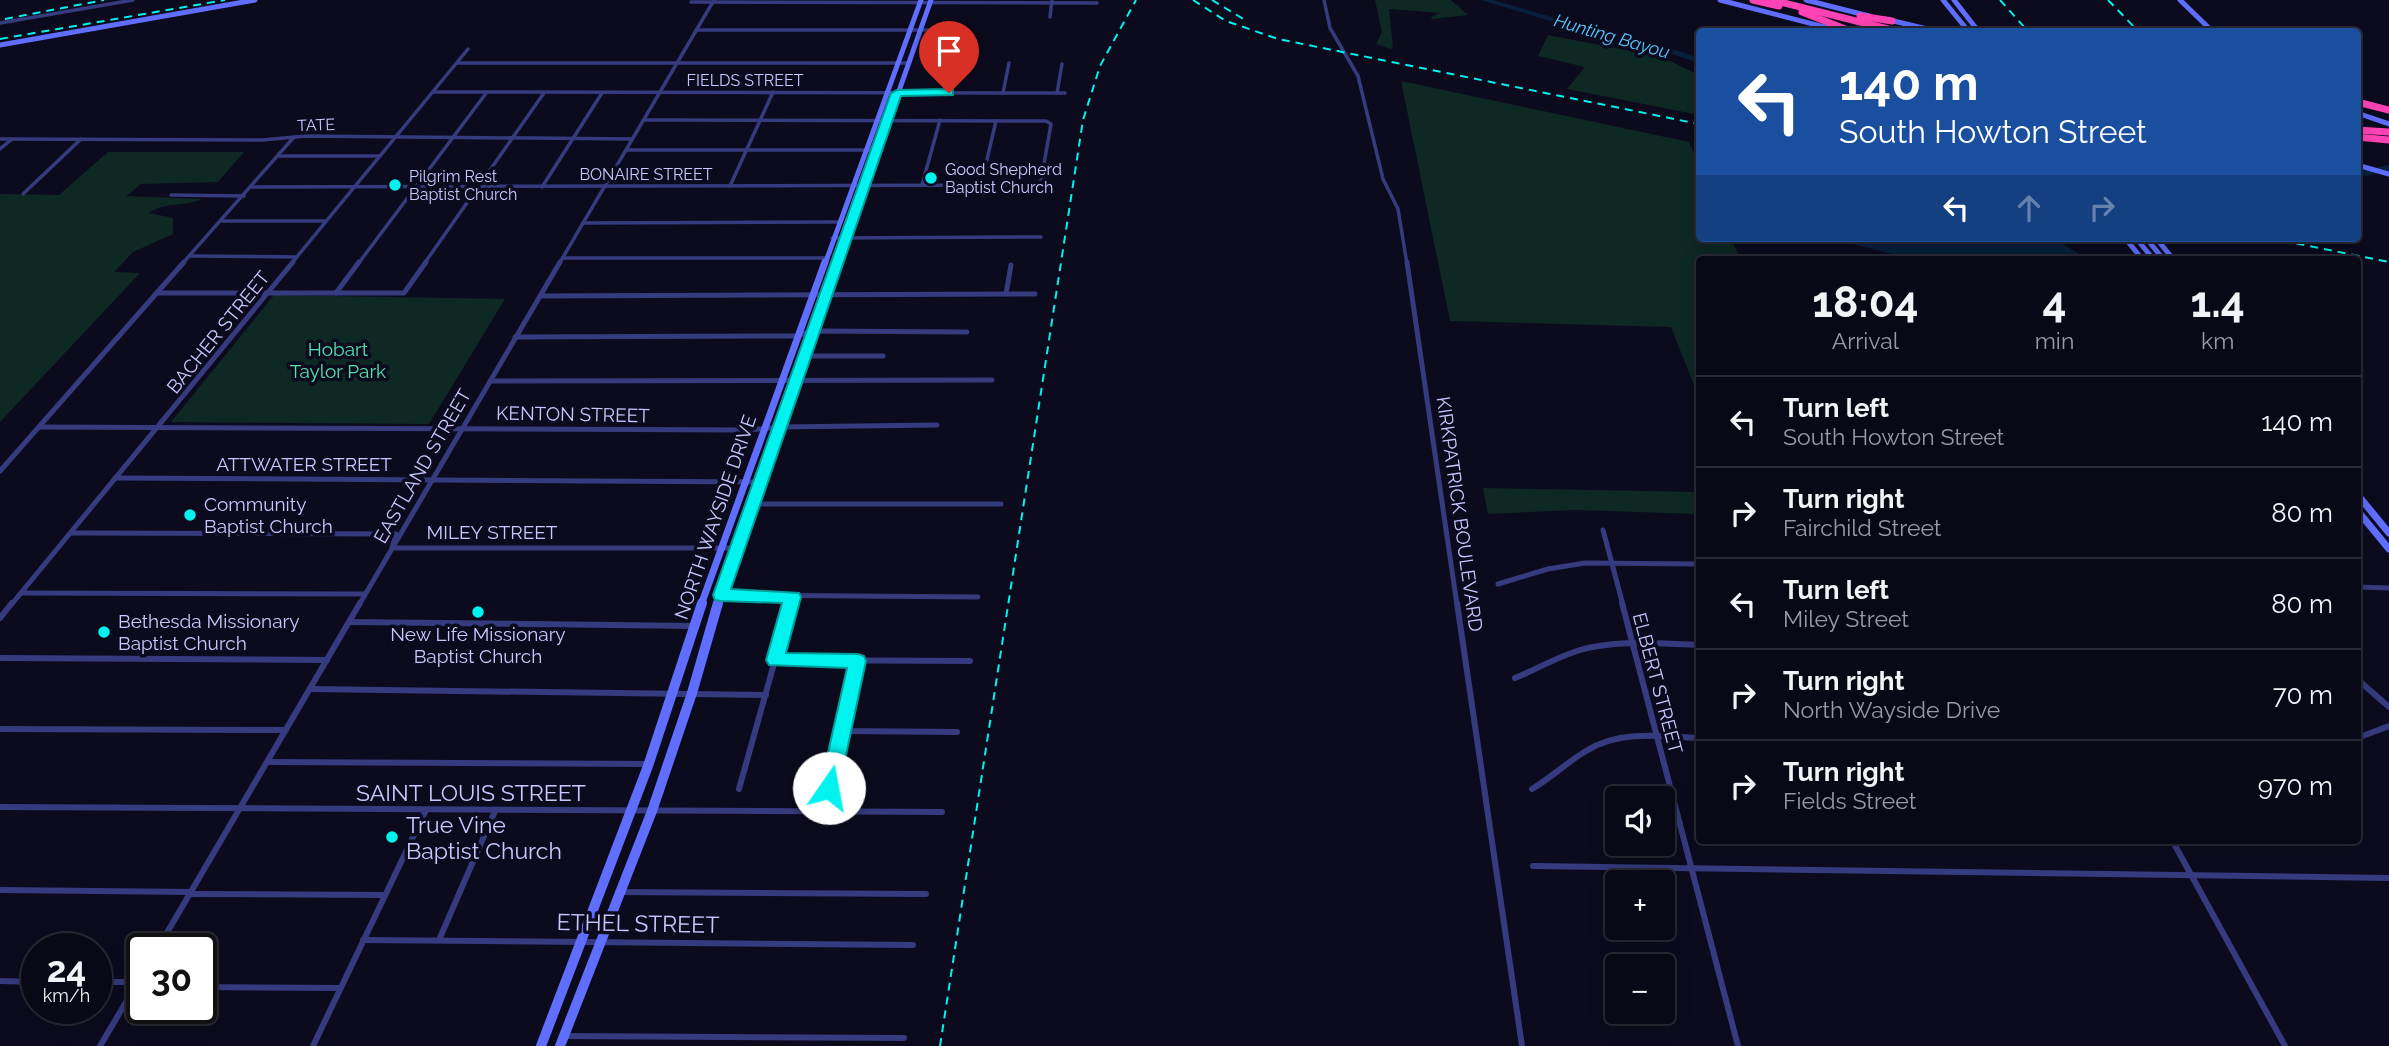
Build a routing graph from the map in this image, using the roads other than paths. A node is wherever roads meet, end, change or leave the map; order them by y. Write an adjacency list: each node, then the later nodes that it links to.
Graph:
1 (133, 0): 21 (street)
2 (255, 0): 34 (main road)
3 (1324, 0): 236 (street, KIRKPATRICK BOULEVARD)
4 (1720, 0): 22 (main road)
5 (1753, 0): 18 (highway)
6 (1772, 0): 17 (highway)
7 (1806, 0): 20 (main road)
8 (1943, 0): 27 (main road)
9 (1954, 0): 28 (main road)
10 (2180, 0): 29 (main road)
11 (713, 1): 12 (street); 15 (street); 30 (street, EASTLAND STREET)
12 (920, 1): 13 (street); 31 (main road, NORTH WAYSIDE DRIVE)
13 (931, 1): 14 (street); 32 (main road, NORTH WAYSIDE DRIVE)
14 (1052, 1): 16 (street); 19 (street)
15 (691, 2)
16 (1097, 3)
17 (1784, 3): 20 (highway); 25 (highway)
18 (1802, 12): 23 (highway); 24 (highway)
19 (1050, 17)
20 (1892, 21): 26 (main road)
21 (0, 23)
22 (1828, 28)
23 (1843, 28)
24 (1863, 28)
25 (1884, 28)
26 (1923, 28)
27 (1966, 28)
28 (1976, 28)
29 (2209, 28)
30 (696, 30): 31 (street); 38 (street, EASTLAND STREET)
31 (910, 30): 32 (street); 40 (main road, NORTH WAYSIDE DRIVE)
32 (919, 30): 33 (street); 39 (main road, NORTH WAYSIDE DRIVE)
33 (949, 30)
34 (0, 45)
35 (468, 49): 37 (street, BACHER STREET)
36 (958, 60): 51 (street)
37 (457, 63): 38 (street); 43 (street, BACHER STREET)
38 (677, 63): 40 (street); 45 (street, EASTLAND STREET)
39 (907, 63): 40 (street); 50 (main road, NORTH WAYSIDE DRIVE)
40 (898, 64): 49 (main road, NORTH WAYSIDE DRIVE)
41 (1009, 64): 52 (street)
42 (1062, 64): 53 (street)
43 (433, 92): 44 (street, FIELDS STREET); 68 (street, BACHER STREET)
44 (487, 92): 47 (street, FIELDS STREET); 69 (street)
45 (659, 92): 46 (street, FIELDS STREET); 48 (street, FIELDS STREET); 58 (street, EASTLAND STREET)
46 (774, 92): 49 (street, FIELDS STREET); 59 (street)
47 (544, 93): 48 (street, FIELDS STREET); 70 (street)
48 (602, 93): 71 (street)
49 (887, 93): 50 (street, FIELDS STREET); 62 (main road, NORTH WAYSIDE DRIVE)
50 (897, 93): 51 (street, FIELDS STREET); 60 (main road, NORTH WAYSIDE DRIVE)
51 (949, 93): 52 (street, FIELDS STREET)
52 (1003, 93): 53 (street, FIELDS STREET)
53 (1057, 93): 54 (street)
54 (1065, 93)
55 (2361, 103): 56 (highway)
56 (2389, 110)
57 (2361, 114): 64 (main road)
58 (644, 120): 59 (street); 76 (street, EASTLAND STREET)
59 (760, 120): 62 (street); 81 (street)
60 (887, 120): 61 (street); 62 (street); 83 (main road, NORTH WAYSIDE DRIVE)
61 (940, 120): 63 (street); 89 (street)
62 (877, 121): 82 (main road, NORTH WAYSIDE DRIVE)
63 (996, 121): 90 (street); 90 (street, BONAIRE STREET)
64 (2388, 123)
65 (2361, 130): 66 (highway)
66 (2389, 132)
67 (295, 138): 68 (street, TATE); 75 (street, TATE); 84 (street)
68 (395, 138): 69 (street, TATE); 85 (street, BACHER STREET)
69 (453, 138): 70 (street, TATE); 95 (street)
70 (513, 138): 71 (street, TATE); 96 (street)
71 (572, 138): 76 (street, TATE); 97 (street)
72 (2361, 138): 77 (highway)
73 (0, 139): 74 (street, TATE)
74 (12, 139): 75 (street, TATE); 79 (street)
75 (81, 139): 99 (street)
76 (632, 139): 80 (street, EASTLAND STREET)
77 (2389, 141): 78 (highway)
78 (2361, 143)
79 (0, 149)
80 (626, 150): 81 (street); 98 (street, EASTLAND STREET)
81 (747, 150): 82 (street); 91 (street)
82 (864, 150): 83 (street); 92 (main road, NORTH WAYSIDE DRIVE)
83 (877, 150): 88 (main road, NORTH WAYSIDE DRIVE)
84 (279, 156): 85 (street, TATE); 93 (street)
85 (380, 156): 94 (street, BACHER STREET)
86 (2361, 165): 87 (main road)
87 (2389, 174)
88 (864, 185): 89 (street, BONAIRE STREET); 92 (street, BONAIRE STREET); 108 (main road, NORTH WAYSIDE DRIVE)
89 (922, 185): 90 (street, BONAIRE STREET)
90 (981, 185)
91 (730, 186): 92 (street, BONAIRE STREET); 98 (street, BONAIRE STREET)
92 (852, 186): 104 (main road, NORTH WAYSIDE DRIVE)
93 (252, 187): 94 (street, BONAIRE STREET); 101 (street)
94 (354, 187): 95 (street, BONAIRE STREET); 103 (street, BACHER STREET)
95 (417, 187): 96 (street, BONAIRE STREET); 124 (street)
96 (478, 187): 97 (street, BONAIRE STREET); 124 (street)
97 (542, 187): 98 (street, BONAIRE STREET)
98 (604, 187): 105 (street, EASTLAND STREET)
99 (23, 194)
100 (171, 195): 101 (street)
101 (244, 196): 102 (street)
102 (222, 221): 103 (street); 113 (street)
103 (326, 221): 118 (street, BACHER STREET)
104 (838, 222): 105 (street); 107 (main road, NORTH WAYSIDE DRIVE)
105 (583, 223): 119 (street, EASTLAND STREET)
106 (1041, 237): 108 (street)
107 (832, 238): 108 (street); 120 (main road, NORTH WAYSIDE DRIVE)
108 (846, 238): 125 (main road, NORTH WAYSIDE DRIVE)
109 (2128, 242): 114 (main road)
110 (2139, 242): 115 (main road)
111 (2149, 242): 116 (main road)
112 (2159, 242): 117 (main road)
113 (190, 256): 118 (street); 122 (street)
114 (2140, 256)
115 (2151, 256)
116 (2161, 256)
117 (2171, 256)
118 (297, 257): 123 (street, BACHER STREET)
119 (563, 258): 120 (street); 129 (street, EASTLAND STREET)
120 (825, 258): 128 (main road, NORTH WAYSIDE DRIVE)
121 (1011, 265): 126 (street)
122 (158, 293): 123 (street); 142 (street)
123 (268, 293): 124 (street); 143 (street, BACHER STREET)
124 (336, 293)
125 (827, 293): 126 (street); 128 (street); 130 (main road, NORTH WAYSIDE DRIVE)
126 (1006, 294): 127 (street)
127 (1035, 294)
128 (812, 295): 129 (street); 132 (main road, NORTH WAYSIDE DRIVE)
129 (540, 296): 133 (street, EASTLAND STREET)
130 (813, 331): 131 (street); 132 (street); 134 (main road, NORTH WAYSIDE DRIVE)
131 (967, 332)
132 (796, 336): 133 (street); 136 (main road, NORTH WAYSIDE DRIVE)
133 (515, 337): 139 (street, EASTLAND STREET)
134 (805, 356): 135 (street); 137 (main road, NORTH WAYSIDE DRIVE)
135 (883, 356)
136 (782, 380): 137 (street); 139 (street); 145 (main road, NORTH WAYSIDE DRIVE)
137 (796, 380): 138 (street); 141 (main road, NORTH WAYSIDE DRIVE)
138 (992, 380)
139 (490, 381): 144 (street, EASTLAND STREET)
140 (937, 425): 141 (street, KENTON STREET)
141 (780, 426): 145 (street, KENTON STREET); 150 (main road, NORTH WAYSIDE DRIVE)
142 (40, 427): 143 (street, KENTON STREET); 146 (street)
143 (158, 427): 144 (street, KENTON STREET); 147 (street, BACHER STREET)
144 (463, 427): 145 (street, KENTON STREET); 148 (street, EASTLAND STREET)
145 (763, 429): 149 (main road, NORTH WAYSIDE DRIVE)
146 (0, 471)
147 (115, 478): 148 (street, ATTWATER STREET); 156 (street, BACHER STREET)
148 (432, 480): 149 (street, ATTWATER STREET); 158 (street, EASTLAND STREET)
149 (745, 482): 150 (street); 159 (main road, NORTH WAYSIDE DRIVE)
150 (760, 482): 152 (main road, NORTH WAYSIDE DRIVE)
151 (2361, 499): 157 (main road)
152 (753, 504): 153 (street); 160 (main road, NORTH WAYSIDE DRIVE)
153 (1001, 504)
154 (2361, 515): 161 (main road)
155 (1603, 530): 162 (street, ELBERT STREET)
156 (71, 533): 158 (street); 167 (street, BACHER STREET)
157 (2389, 533)
158 (392, 548): 159 (street, MILEY STREET); 168 (street, EASTLAND STREET)
159 (721, 548): 160 (street, MILEY STREET); 169 (main road, NORTH WAYSIDE DRIVE)
160 (737, 548): 170 (main road, NORTH WAYSIDE DRIVE)
161 (2389, 549)
162 (1610, 563): 163 (street); 164 (street); 176 (street, ELBERT STREET)
163 (1696, 564)
164 (1498, 584)
165 (2361, 587): 166 (street)
166 (2389, 588)
167 (21, 593): 168 (street); 173 (street, BACHER STREET)
168 (365, 594): 174 (street, EASTLAND STREET)
169 (704, 595): 170 (main road); 175 (main road, NORTH WAYSIDE DRIVE)
170 (721, 595): 171 (street); 187 (main road, NORTH WAYSIDE DRIVE)
171 (793, 597): 172 (street); 180 (street)
172 (978, 597)
173 (0, 618)
174 (350, 622): 175 (street); 179 (street, EASTLAND STREET)
175 (695, 626): 186 (main road, NORTH WAYSIDE DRIVE)
176 (1631, 645): 177 (street); 183 (street); 196 (street, ELBERT STREET)
177 (1696, 645)
178 (0, 658): 179 (street)
179 (327, 660): 185 (street, EASTLAND STREET)
180 (775, 660): 181 (street); 188 (street)
181 (858, 661): 182 (street); 193 (street)
182 (970, 661)
183 (1515, 678)
184 (2361, 682): 189 (street)
185 (310, 689): 186 (street); 192 (street, EASTLAND STREET)
186 (674, 693): 187 (street); 199 (main road, NORTH WAYSIDE DRIVE)
187 (692, 693): 188 (street); 208 (main road, NORTH WAYSIDE DRIVE)
188 (766, 695): 201 (street)
189 (2389, 707)
190 (2389, 726): 195 (street)
191 (0, 729): 192 (street)
192 (286, 730): 198 (street, EASTLAND STREET)
193 (841, 731): 194 (street); 200 (street)
194 (957, 732)
195 (2361, 736)
196 (1656, 737): 197 (street); 202 (street); 212 (street, ELBERT STREET)
197 (1696, 738)
198 (268, 761): 199 (street); 204 (street, EASTLAND STREET)
199 (649, 764): 206 (main road, NORTH WAYSIDE DRIVE)
200 (829, 788)
201 (739, 789)
202 (1532, 789)
203 (0, 807): 204 (street, SAINT LOUIS STREET)
204 (239, 808): 205 (street, SAINT LOUIS STREET); 217 (street, EASTLAND STREET)
205 (426, 810): 207 (street, SAINT LOUIS STREET); 219 (street)
206 (633, 810): 207 (street, SAINT LOUIS STREET); 208 (street, SAINT LOUIS STREET); 223 (main road, NORTH WAYSIDE DRIVE)
207 (495, 811): 222 (street)
208 (652, 811): 209 (street, SAINT LOUIS STREET); 216 (main road, NORTH WAYSIDE DRIVE)
209 (943, 812)
210 (2174, 844): 213 (street)
211 (1533, 866): 212 (street)
212 (1690, 868): 213 (street); 237 (street, ELBERT STREET)
213 (2191, 875): 214 (street); 238 (street)
214 (2389, 878)
215 (0, 890): 217 (street)
216 (618, 892): 218 (street); 224 (main road, NORTH WAYSIDE DRIVE)
217 (191, 893): 219 (street); 220 (street, EASTLAND STREET)
218 (926, 894)
219 (385, 895): 221 (street)
220 (167, 933)
221 (363, 940): 222 (street, ETHEL STREET); 229 (street)
222 (439, 940): 223 (street, ETHEL STREET)
223 (579, 943): 224 (street, ETHEL STREET); 235 (main road, NORTH WAYSIDE DRIVE)
224 (599, 943): 225 (street, ETHEL STREET); 232 (main road, NORTH WAYSIDE DRIVE)
225 (913, 945)
226 (0, 981): 227 (street)
227 (21, 982)
228 (217, 987): 229 (street)
229 (340, 988): 234 (street)
230 (126, 1004): 233 (street)
231 (904, 1038): 232 (street)
232 (562, 1041)
233 (100, 1046)
234 (313, 1046)
235 (541, 1046)
236 (1522, 1046)
237 (1738, 1046)
238 (2285, 1046)

